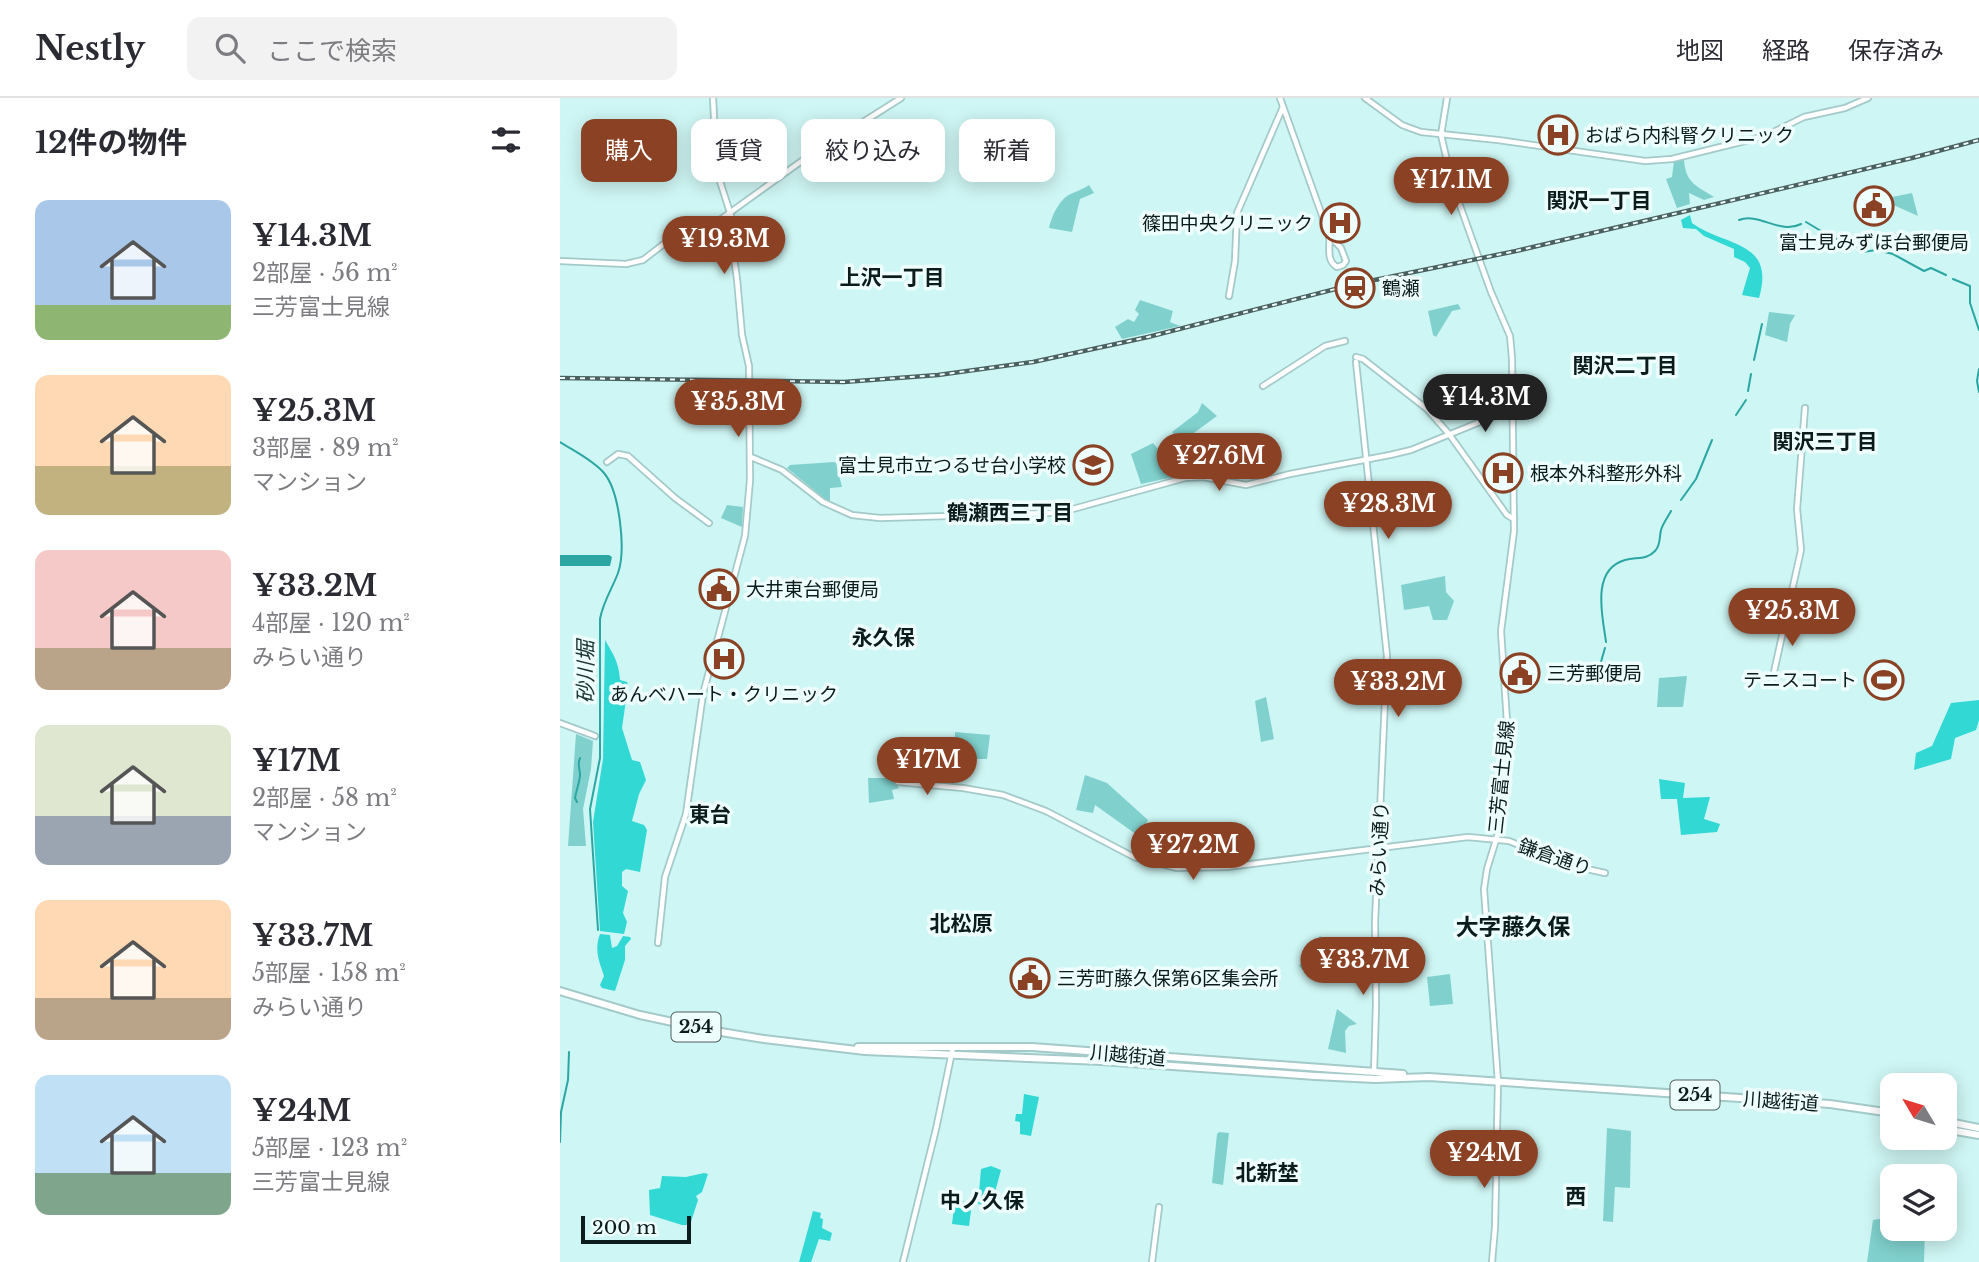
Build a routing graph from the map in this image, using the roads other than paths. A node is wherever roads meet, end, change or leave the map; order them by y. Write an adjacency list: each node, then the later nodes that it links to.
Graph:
1 (713, 98): 9 (street)
2 (901, 98): 9 (street)
3 (1280, 98): 7 (street)
4 (1365, 98): 8 (street)
5 (1447, 98): 8 (street)
6 (1868, 98): 8 (street)
7 (1283, 107): 10 (street); 12 (street)
8 (1441, 135): 16 (street, 三芳富士見線)
9 (730, 213): 11 (street); 18 (street)
10 (1329, 235): 10 (street)
11 (560, 261)
12 (1230, 296)
13 (1345, 341): 14 (street)
14 (1263, 387)
15 (1805, 408): 23 (street)
16 (1513, 409): 17 (street); 21 (street, 三芳富士見線)
17 (1449, 435): 19 (street); 19 (street, みらい通り); 21 (street)
18 (751, 457): 19 (street); 30 (street)
19 (1366, 460): 28 (street, みらい通り)
20 (607, 462): 22 (street)
21 (1514, 519): 27 (street, 三芳富士見線)
22 (709, 523)
23 (1772, 681)
24 (560, 723): 25 (street)
25 (595, 736)
26 (898, 782): 28 (street, 鎌倉通り)
27 (1496, 839): 28 (street, 鎌倉通り); 29 (street, 鎌倉通り); 37 (street, 三芳富士見線)
28 (1378, 848): 35 (street, みらい通り)
29 (1605, 873)
30 (658, 943)
31 (560, 991): 32 (highway, 川越街道 / 254)
32 (836, 1047): 33 (highway, 川越街道 / 254); 34 (highway, 川越街道 / 254)
33 (953, 1047): 34 (street); 35 (highway, 川越街道 / 254)
34 (951, 1055): 36 (highway, 川越街道 / 254); 44 (street)
35 (1374, 1073): 36 (highway, 川越街道 / 254)
36 (1419, 1076): 37 (highway, 川越街道 / 254)
37 (1498, 1082): 38 (highway, 川越街道 / 254); 46 (street, 三芳富士見線)
38 (1880, 1111)
39 (1957, 1124): 40 (highway)
40 (1979, 1128)
41 (1957, 1131): 42 (highway)
42 (1979, 1135)
43 (1159, 1207): 45 (street)
44 (903, 1262)
45 (1152, 1262)
46 (1492, 1262)

